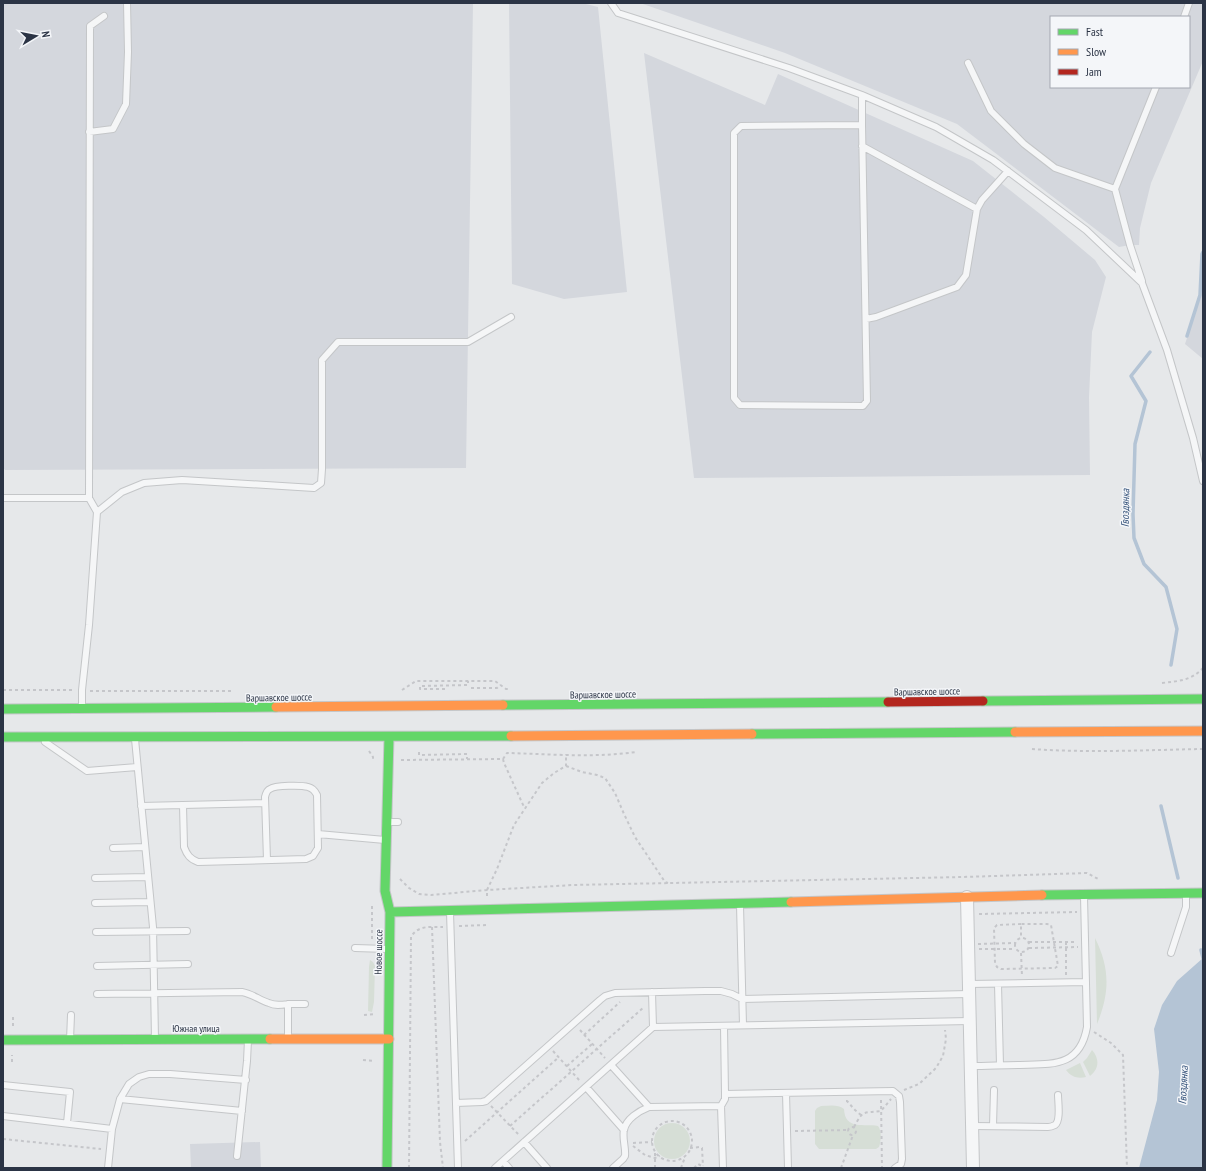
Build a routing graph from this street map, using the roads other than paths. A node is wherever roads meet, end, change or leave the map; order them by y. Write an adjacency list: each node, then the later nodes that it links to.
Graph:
1 (127, 3): 10 (lane)
2 (611, 3): 8 (lane)
3 (1189, 3): 5 (lane)
4 (104, 16): 10 (lane)
5 (1184, 16)
6 (968, 63): 13 (lane)
7 (1156, 88): 13 (lane)
8 (862, 95): 9 (lane); 12 (lane)
9 (862, 125): 11 (lane); 17 (lane)
10 (89, 132): 20 (lane)
11 (862, 146): 14 (lane); 17 (lane)
12 (1008, 172): 14 (lane); 15 (lane)
13 (1115, 189): 15 (lane)
14 (977, 209): 17 (lane)
15 (1142, 282): 18 (lane)
16 (511, 316): 21 (lane)
17 (866, 319)
18 (1203, 481)
19 (3, 498): 20 (lane)
20 (89, 498): 21 (lane)
21 (97, 512): 24 (lane)
22 (1203, 699): 24 (main road, Варшавское шоссе)
23 (3, 709): 24 (main road, Варшавское шоссе)
24 (82, 709)
25 (1203, 731): 29 (main road)
26 (3, 737): 27 (main road)
27 (39, 737): 28 (main road); 30 (lane)
28 (135, 737): 29 (main road); 30 (lane)
29 (389, 737): 34 (main road, Новое шоссе)
30 (138, 767): 33 (lane)
31 (266, 803): 32 (lane); 36 (lane); 40 (lane)
32 (183, 805): 33 (lane); 40 (lane)
33 (141, 806): 38 (lane)
34 (386, 822): 35 (lane); 37 (main road, Новое шоссе)
35 (398, 822)
36 (318, 834): 37 (lane); 40 (lane)
37 (385, 840): 51 (main road, Новое шоссе)
38 (145, 847): 39 (lane); 41 (lane)
39 (113, 848)
40 (267, 860)
41 (148, 877): 42 (lane); 47 (lane)
42 (95, 878)
43 (1186, 893): 44 (main road); 45 (main road); 57 (lane)
44 (1203, 893)
45 (1084, 894): 46 (main road); 61 (lane)
46 (967, 897): 49 (main road); 63 (street)
47 (150, 902): 48 (lane); 54 (lane)
48 (95, 903)
49 (740, 903): 50 (main road); 67 (lane)
50 (450, 911): 51 (main road); 92 (lane)
51 (390, 912): 56 (main road, Новое шоссе)
52 (187, 931): 54 (lane)
53 (96, 932): 54 (lane)
54 (153, 932): 59 (lane)
55 (355, 948): 56 (lane)
56 (388, 949): 78 (main road, Новое шоссе)
57 (1171, 953)
58 (188, 964): 59 (lane)
59 (153, 965): 60 (lane); 65 (lane)
60 (96, 966)
61 (1086, 982): 62 (lane); 82 (lane)
62 (998, 984): 63 (lane); 82 (lane)
63 (969, 989): 67 (lane); 71 (street)
64 (652, 992): 67 (lane); 74 (lane); 92 (lane)
65 (154, 993): 66 (lane); 68 (lane); 75 (lane)
66 (97, 994)
67 (742, 999): 72 (lane)
68 (288, 1004): 69 (lane); 77 (lane)
69 (305, 1004)
70 (71, 1015): 80 (lane)
71 (970, 1020): 72 (lane); 83 (street)
72 (743, 1025): 73 (lane)
73 (724, 1026): 74 (lane); 89 (lane)
74 (653, 1027): 81 (lane)
75 (155, 1039): 76 (main road, Южная улица); 80 (main road, Южная улица)
76 (248, 1039): 77 (main road, Южная улица); 84 (lane)
77 (288, 1039): 78 (main road, Южная улица)
78 (389, 1039): 106 (main road, Новое шоссе)
79 (3, 1040): 80 (main road, Южная улица)
80 (70, 1040)
81 (611, 1065): 86 (lane); 94 (lane)
82 (1000, 1065): 83 (lane)
83 (971, 1066): 98 (street)
84 (246, 1080): 91 (lane); 95 (lane)
85 (3, 1086): 97 (lane)
86 (586, 1087): 101 (lane); 102 (lane)
87 (994, 1090): 99 (lane)
88 (786, 1093): 89 (lane); 113 (lane); 114 (lane)
89 (725, 1094): 93 (lane)
90 (1058, 1094): 99 (lane)
91 (120, 1099): 95 (lane); 100 (lane)
92 (456, 1103): 107 (lane)
93 (721, 1106): 94 (lane); 112 (lane)
94 (649, 1107): 101 (lane)
95 (242, 1111): 103 (lane)
96 (3, 1116): 97 (lane)
97 (67, 1123): 100 (lane)
98 (972, 1126): 99 (lane); 115 (street)
99 (993, 1126)
100 (112, 1128): 105 (lane)
101 (624, 1130): 111 (lane)
102 (524, 1142): 104 (lane); 110 (lane)
103 (238, 1156)
104 (503, 1161): 108 (lane); 109 (lane)
105 (108, 1168)
106 (387, 1168)
107 (458, 1168)
108 (495, 1168)
109 (509, 1168)
110 (547, 1168)
111 (613, 1168)
112 (723, 1168)
113 (788, 1168)
114 (895, 1168)
115 (973, 1168)

